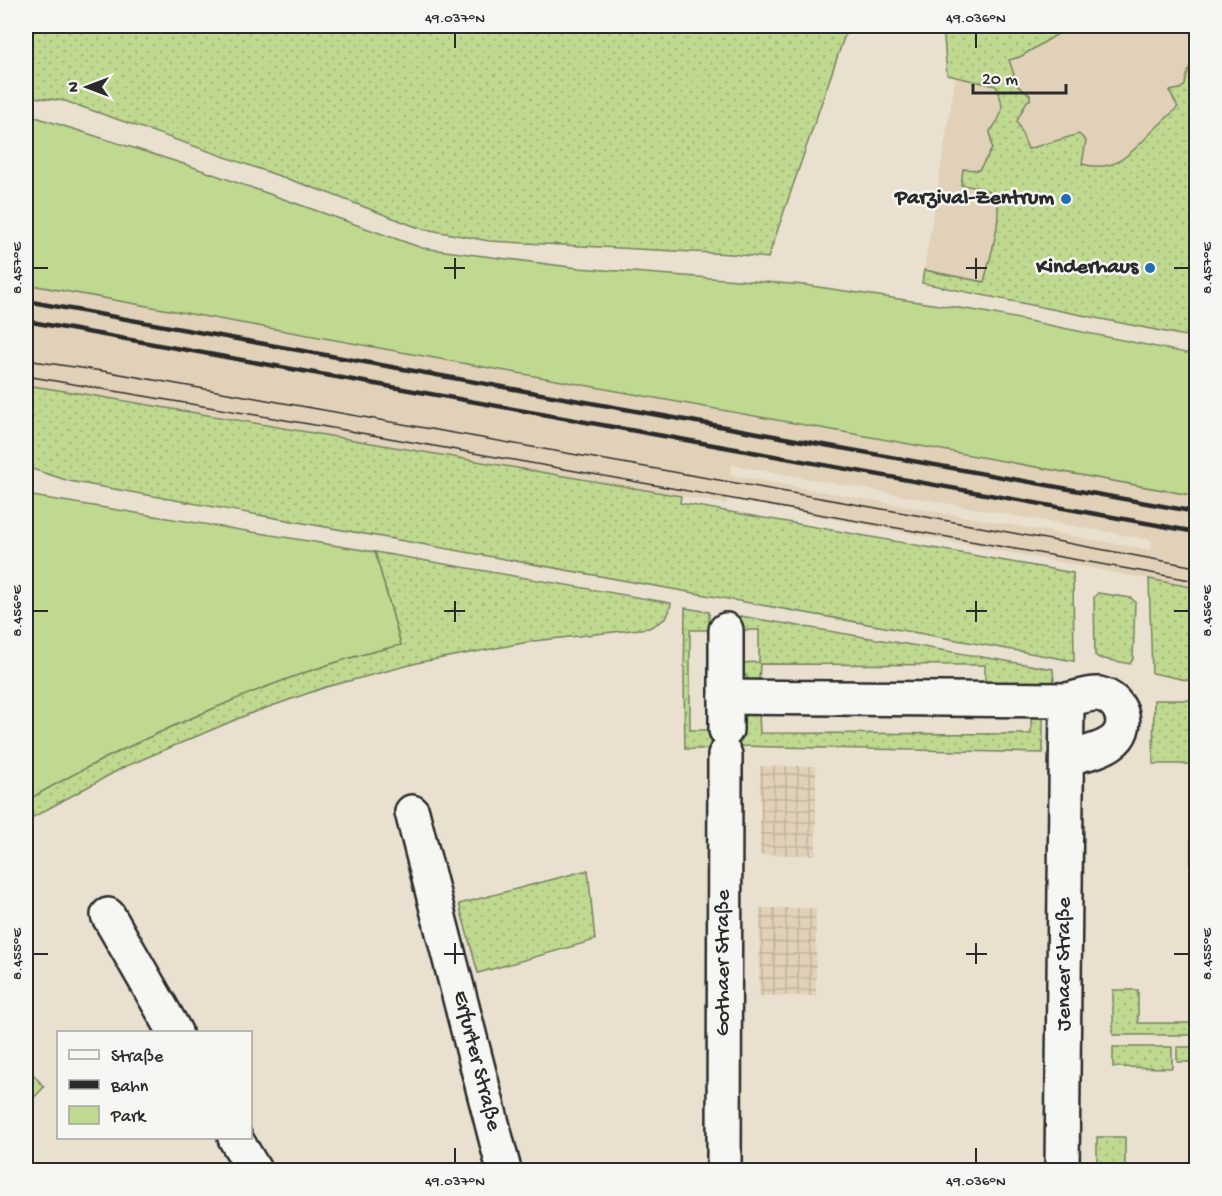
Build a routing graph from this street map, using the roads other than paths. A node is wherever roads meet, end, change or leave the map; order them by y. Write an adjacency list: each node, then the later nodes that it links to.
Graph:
1 (726, 630): 2 (street, Gothaer Straße)
2 (726, 697): 3 (street); 11 (street, Gothaer Straße)
3 (1067, 700): 4 (street, Jenaer Straße); 4 (street)
4 (1067, 758): 12 (street, Jenaer Straße)
5 (412, 812): 10 (street, Erfurter Straße)
6 (108, 915): 7 (street)
7 (174, 1031)
8 (236, 1139): 9 (street)
9 (254, 1170)
10 (504, 1170)
11 (724, 1170)
12 (1062, 1170)

